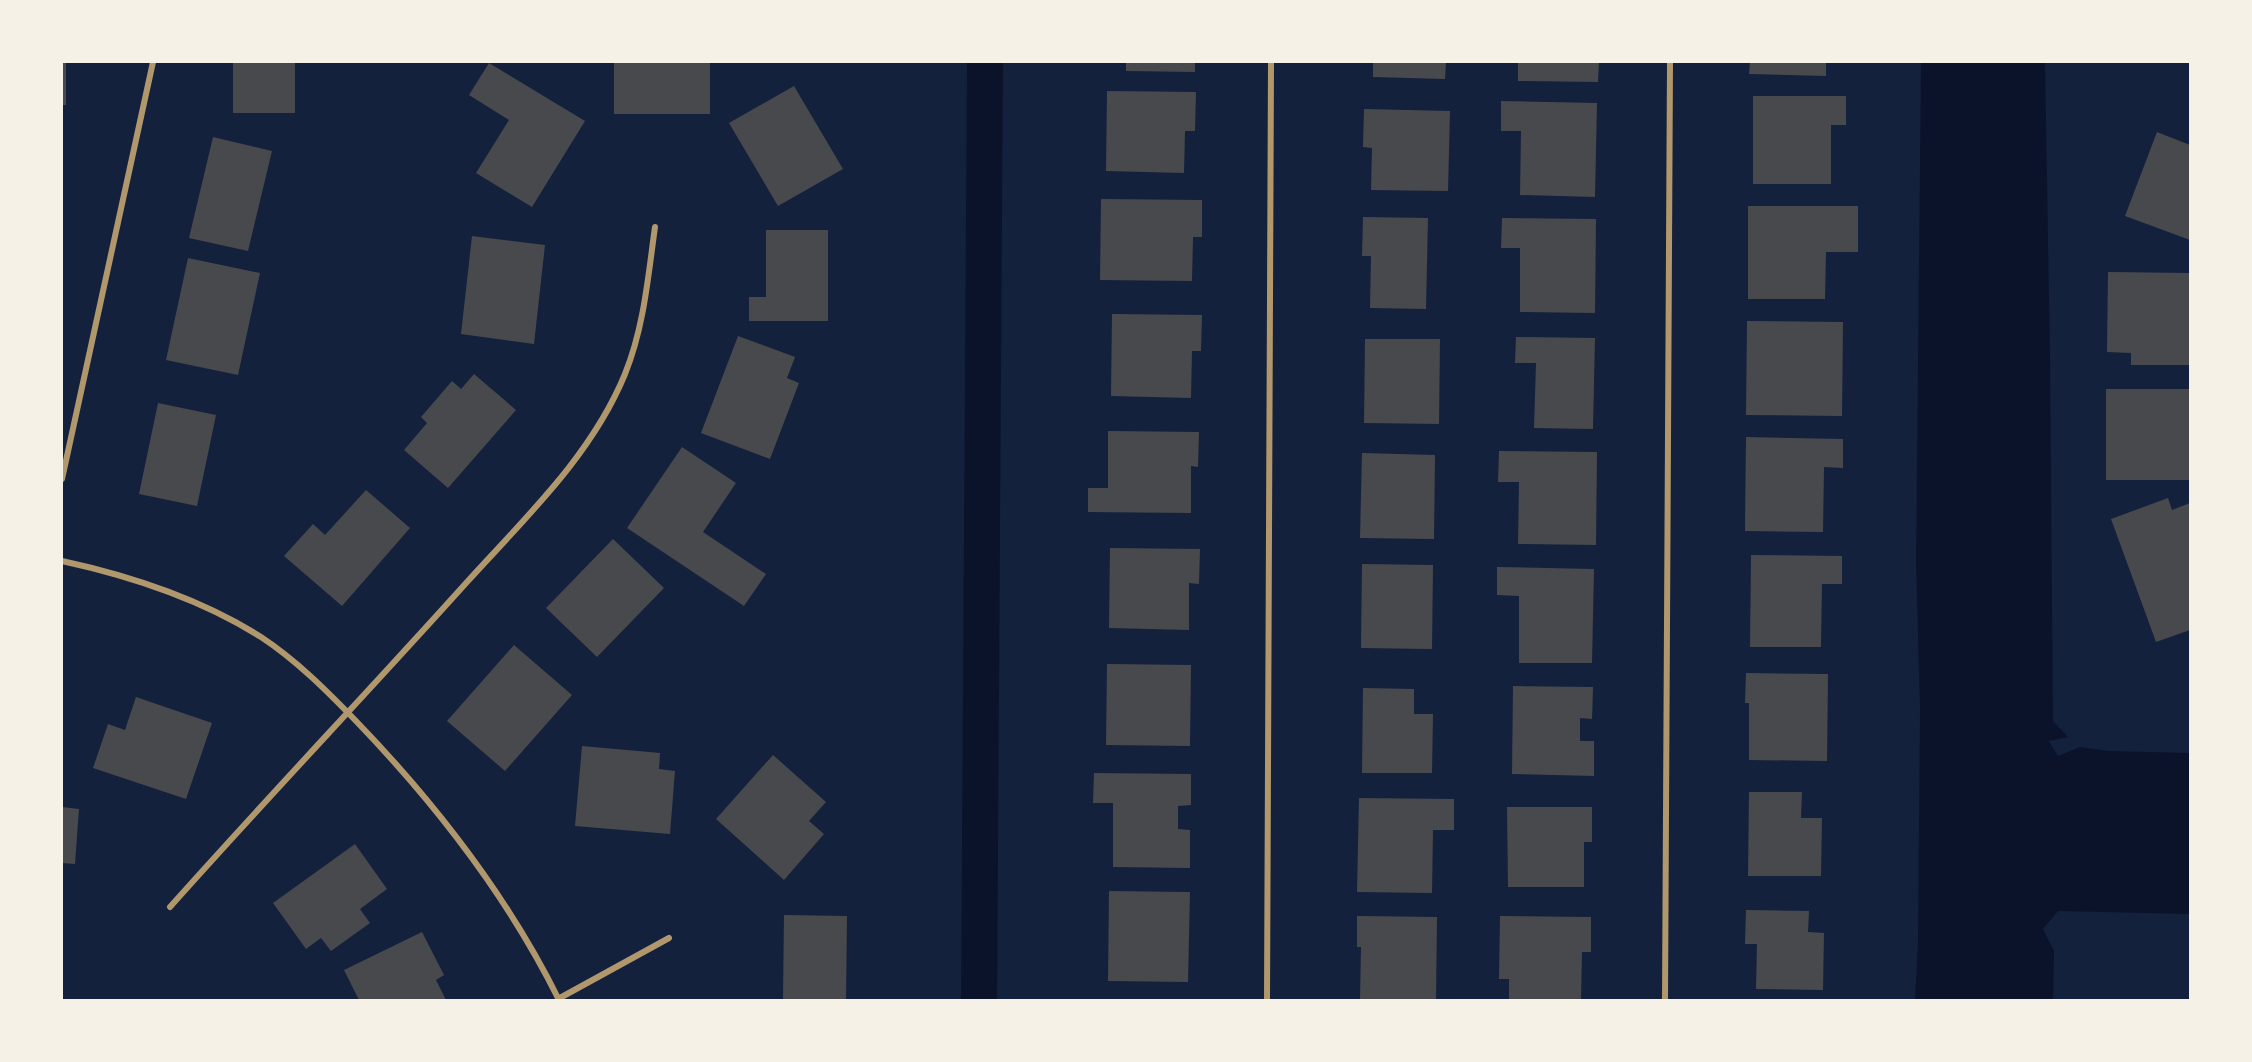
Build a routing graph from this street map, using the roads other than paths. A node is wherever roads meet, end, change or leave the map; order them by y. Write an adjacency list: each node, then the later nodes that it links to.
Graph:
1 (153, 62): 5 (street)
2 (1271, 62): 11 (street)
3 (1670, 62): 12 (street)
4 (655, 227): 7 (street)
5 (62, 478)
6 (62, 561): 7 (street)
7 (349, 714): 8 (street); 10 (street)
8 (170, 907)
9 (669, 938): 10 (street)
10 (559, 1000)
11 (1266, 1000)
12 (1665, 1000)

